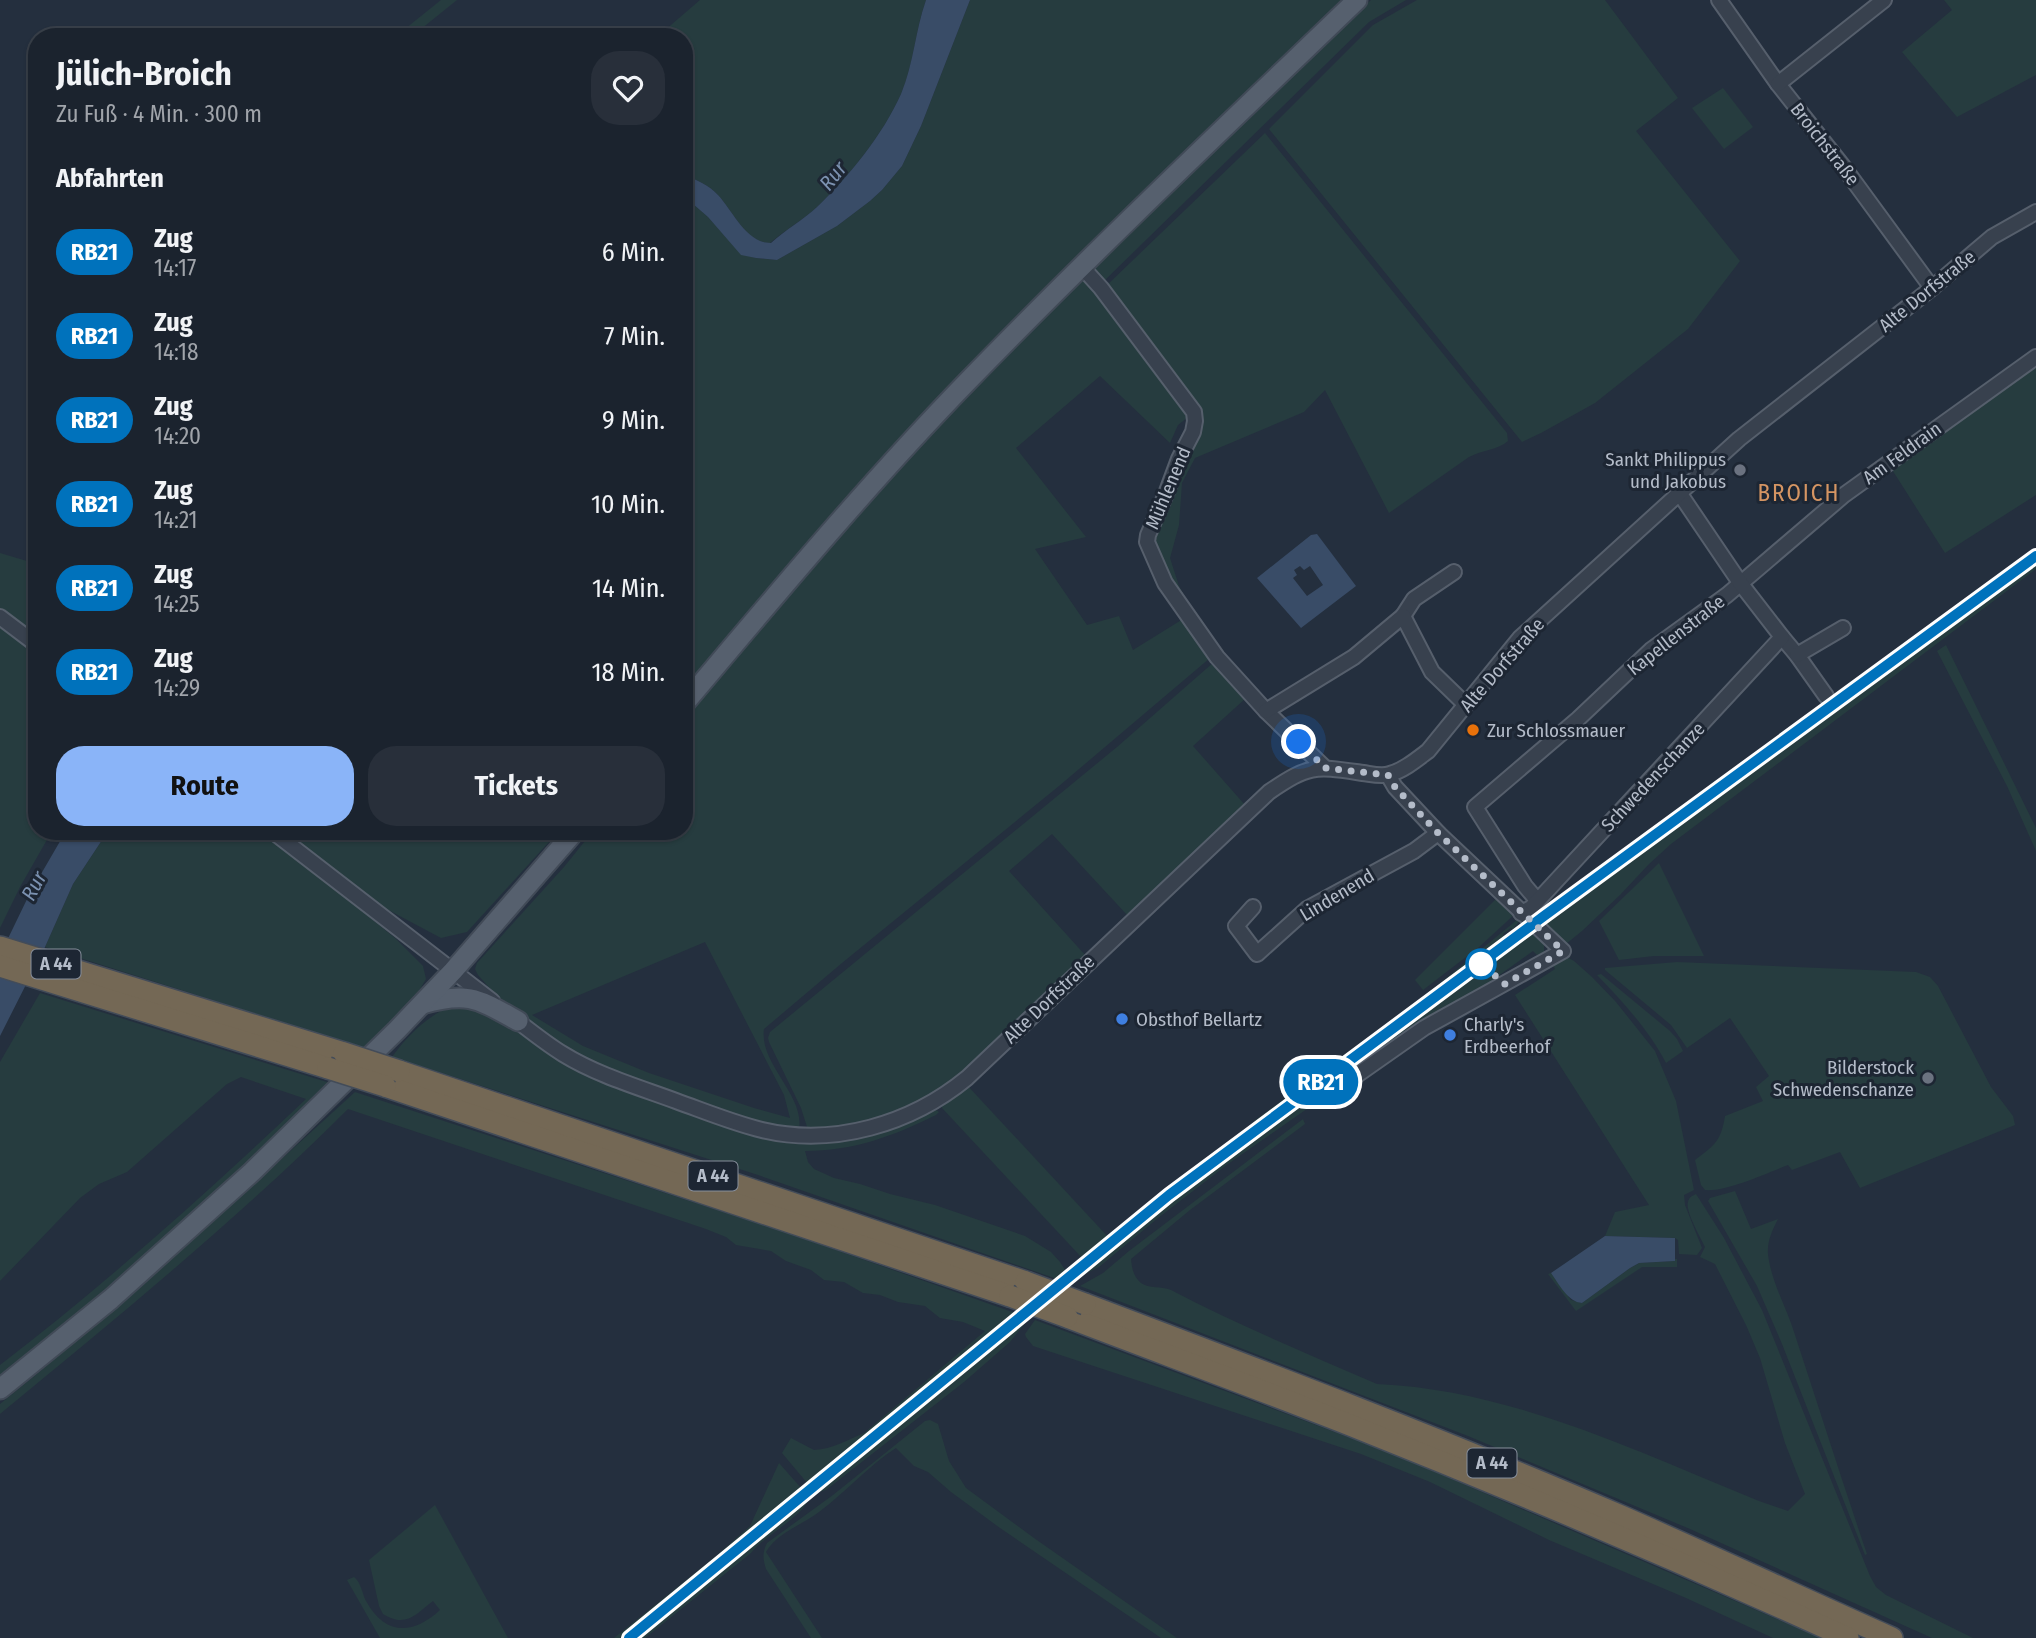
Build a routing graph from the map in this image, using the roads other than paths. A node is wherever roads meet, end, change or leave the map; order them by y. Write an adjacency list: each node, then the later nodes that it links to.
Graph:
1 (1357, 0): 6 (main road)
2 (1719, 0): 4 (street, Broichstraße)
3 (1877, 2): 4 (street)
4 (1778, 84): 7 (street, Broichstraße)
5 (2034, 216): 7 (street, Alte Dorfstraße)
6 (1082, 267): 18 (main road); 21 (street, Mühlenend)
7 (1932, 288): 9 (street, Alte Dorfstraße)
8 (2036, 357): 11 (street, Am Feldrain)
9 (1680, 494): 11 (street); 20 (street, Alte Dorfstraße)
10 (1454, 572): 12 (street)
11 (1741, 584): 15 (street); 27 (street, Kapellenstraße)
12 (1403, 616): 20 (street); 21 (street)
13 (0, 617): 16 (street)
14 (1843, 628): 17 (street)
15 (1782, 637): 17 (street); 27 (street, Schwedenschanze)
16 (28, 638)
17 (1797, 655): 19 (street)
18 (693, 693)
19 (1826, 695)
20 (1466, 705): 23 (street, Alte Dorfstraße)
21 (1266, 711): 22 (street, Mühlenend)
22 (1325, 768): 23 (street, Alte Dorfstraße); 35 (street, Alte Dorfstraße)
23 (1388, 775): 24 (street)
24 (1438, 833): 28 (street, Lindenend); 29 (street)
25 (284, 840): 32 (street, Alte Dorfstraße)
26 (567, 840): 32 (main road)
27 (1537, 900): 29 (street, Schwedenschanze)
28 (1253, 906)
29 (1521, 913): 36 (street)
30 (0, 947): 33 (highway, A 44)
31 (0, 966): 33 (highway, A 44)
32 (453, 971): 34 (main road); 35 (street, Alte Dorfstraße)
33 (108, 990): 37 (highway, A 44, bridge); 37 (highway, A 44, bridge)
34 (421, 1004): 35 (main road); 39 (main road)
35 (518, 1021)
36 (1357, 1075)
37 (392, 1079): 38 (highway, A 44)
38 (1018, 1289): 40 (highway, A 44, bridge); 41 (highway, A 44, bridge)
39 (0, 1390)
40 (1848, 1638)
41 (1892, 1638)

